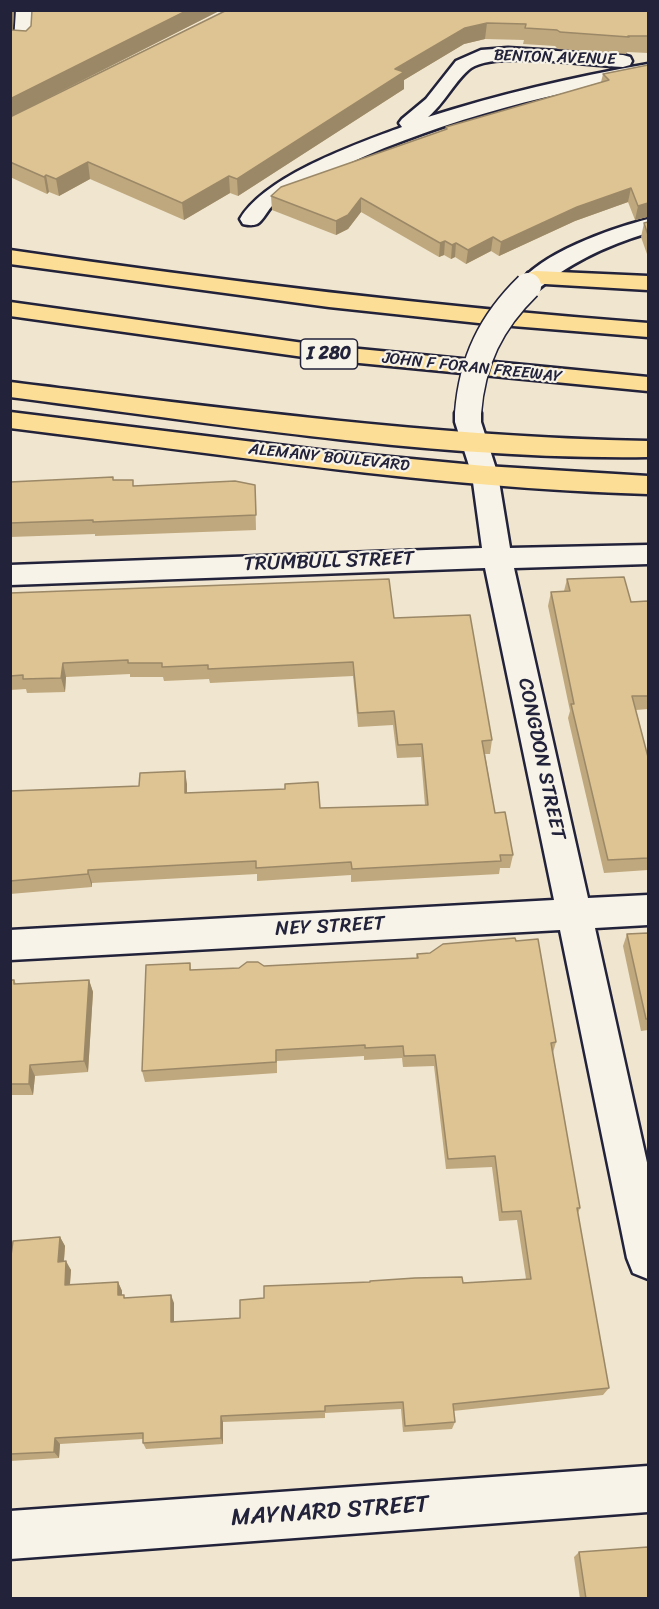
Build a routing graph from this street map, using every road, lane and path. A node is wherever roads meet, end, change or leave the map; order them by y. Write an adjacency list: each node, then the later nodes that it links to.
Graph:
1 (25, 10): 2 (street)
2 (23, 41)
3 (648, 63): 5 (street, BENTON AVENUE)
4 (648, 70): 5 (street, BENTON AVENUE)
5 (386, 138): 6 (street, BENTON AVENUE)
6 (251, 219)
7 (648, 226): 9 (street, CONGDON STREET)
8 (10, 257): 12 (main road)
9 (532, 282): 10 (main road); 16 (street, CONGDON STREET, bridge)
10 (648, 283)
11 (10, 309): 13 (main road, JOHN F FORAN FREEWAY / I 280)
12 (648, 330)
13 (648, 384)
14 (10, 389): 16 (main road, ALEMANY BOULEVARD)
15 (10, 420): 18 (main road, ALEMANY BOULEVARD)
16 (475, 442): 17 (main road, ALEMANY BOULEVARD); 18 (street, CONGDON STREET)
17 (648, 449)
18 (485, 475): 19 (main road, ALEMANY BOULEVARD); 21 (street, CONGDON STREET)
19 (648, 485)
20 (648, 554): 21 (street, TRUMBULL STREET)
21 (497, 557): 22 (street, TRUMBULL STREET); 24 (street, CONGDON STREET)
22 (10, 575)
23 (648, 910): 24 (street, NEY STREET)
24 (575, 914): 25 (street, NEY STREET); 26 (street, CONGDON STREET)
25 (10, 945)
26 (648, 1258)
27 (648, 1489): 28 (street, MAYNARD STREET)
28 (10, 1535)

